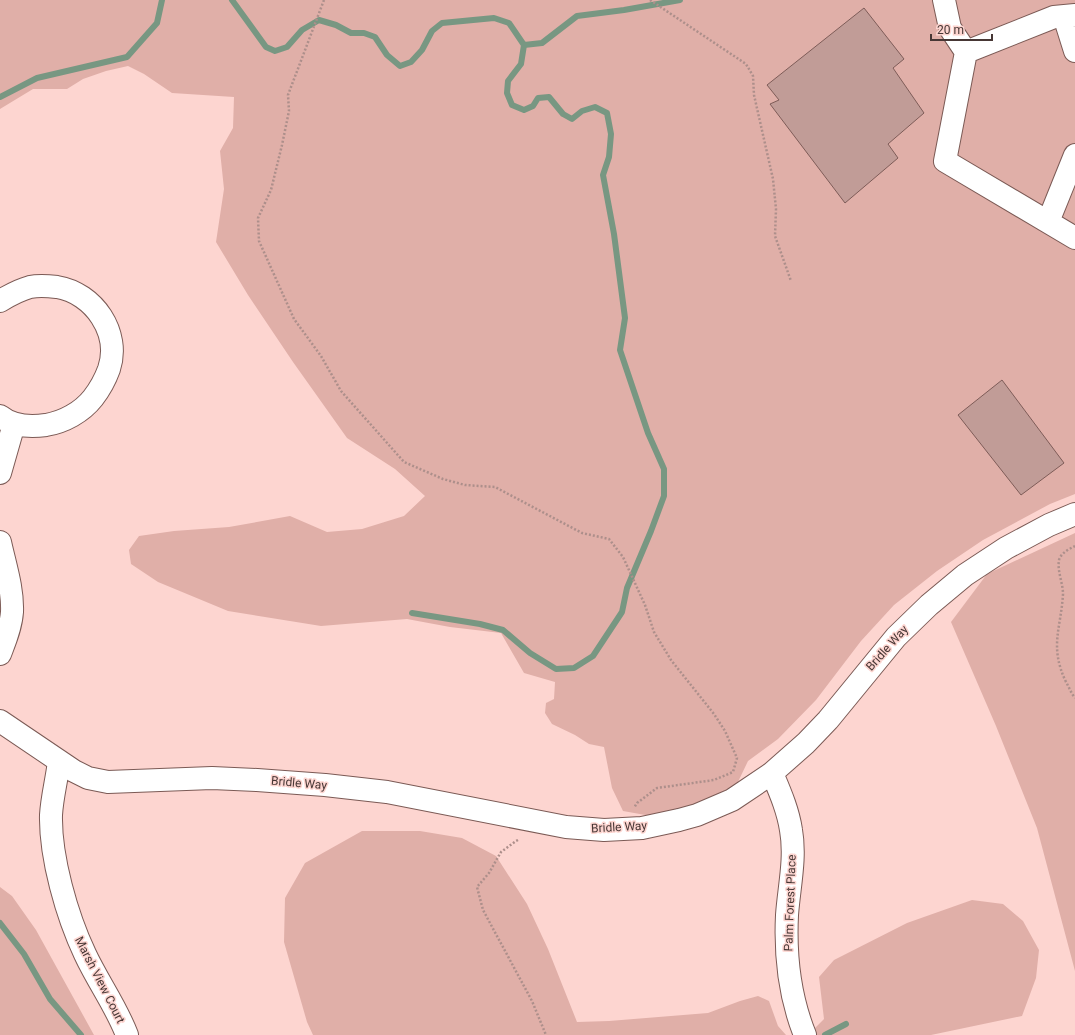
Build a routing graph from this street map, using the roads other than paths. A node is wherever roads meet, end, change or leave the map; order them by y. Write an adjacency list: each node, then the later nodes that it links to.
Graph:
1 (944, 0): 4 (street)
2 (1070, 16): 3 (street); 4 (street)
3 (1075, 51)
4 (966, 52): 6 (street)
5 (1075, 155): 6 (street)
6 (1048, 222): 7 (street)
7 (1075, 238)
8 (0, 301): 9 (street)
9 (7, 420): 10 (street)
10 (0, 473)
11 (1075, 514): 16 (street, Bridle Way)
12 (0, 542): 13 (street)
13 (0, 654)
14 (0, 721): 15 (street, Bridle Way)
15 (60, 761): 16 (street, Bridle Way); 18 (street, Marsh View Court)
16 (772, 773): 17 (street, Palm Forest Place)
17 (804, 1033)
18 (127, 1035)

